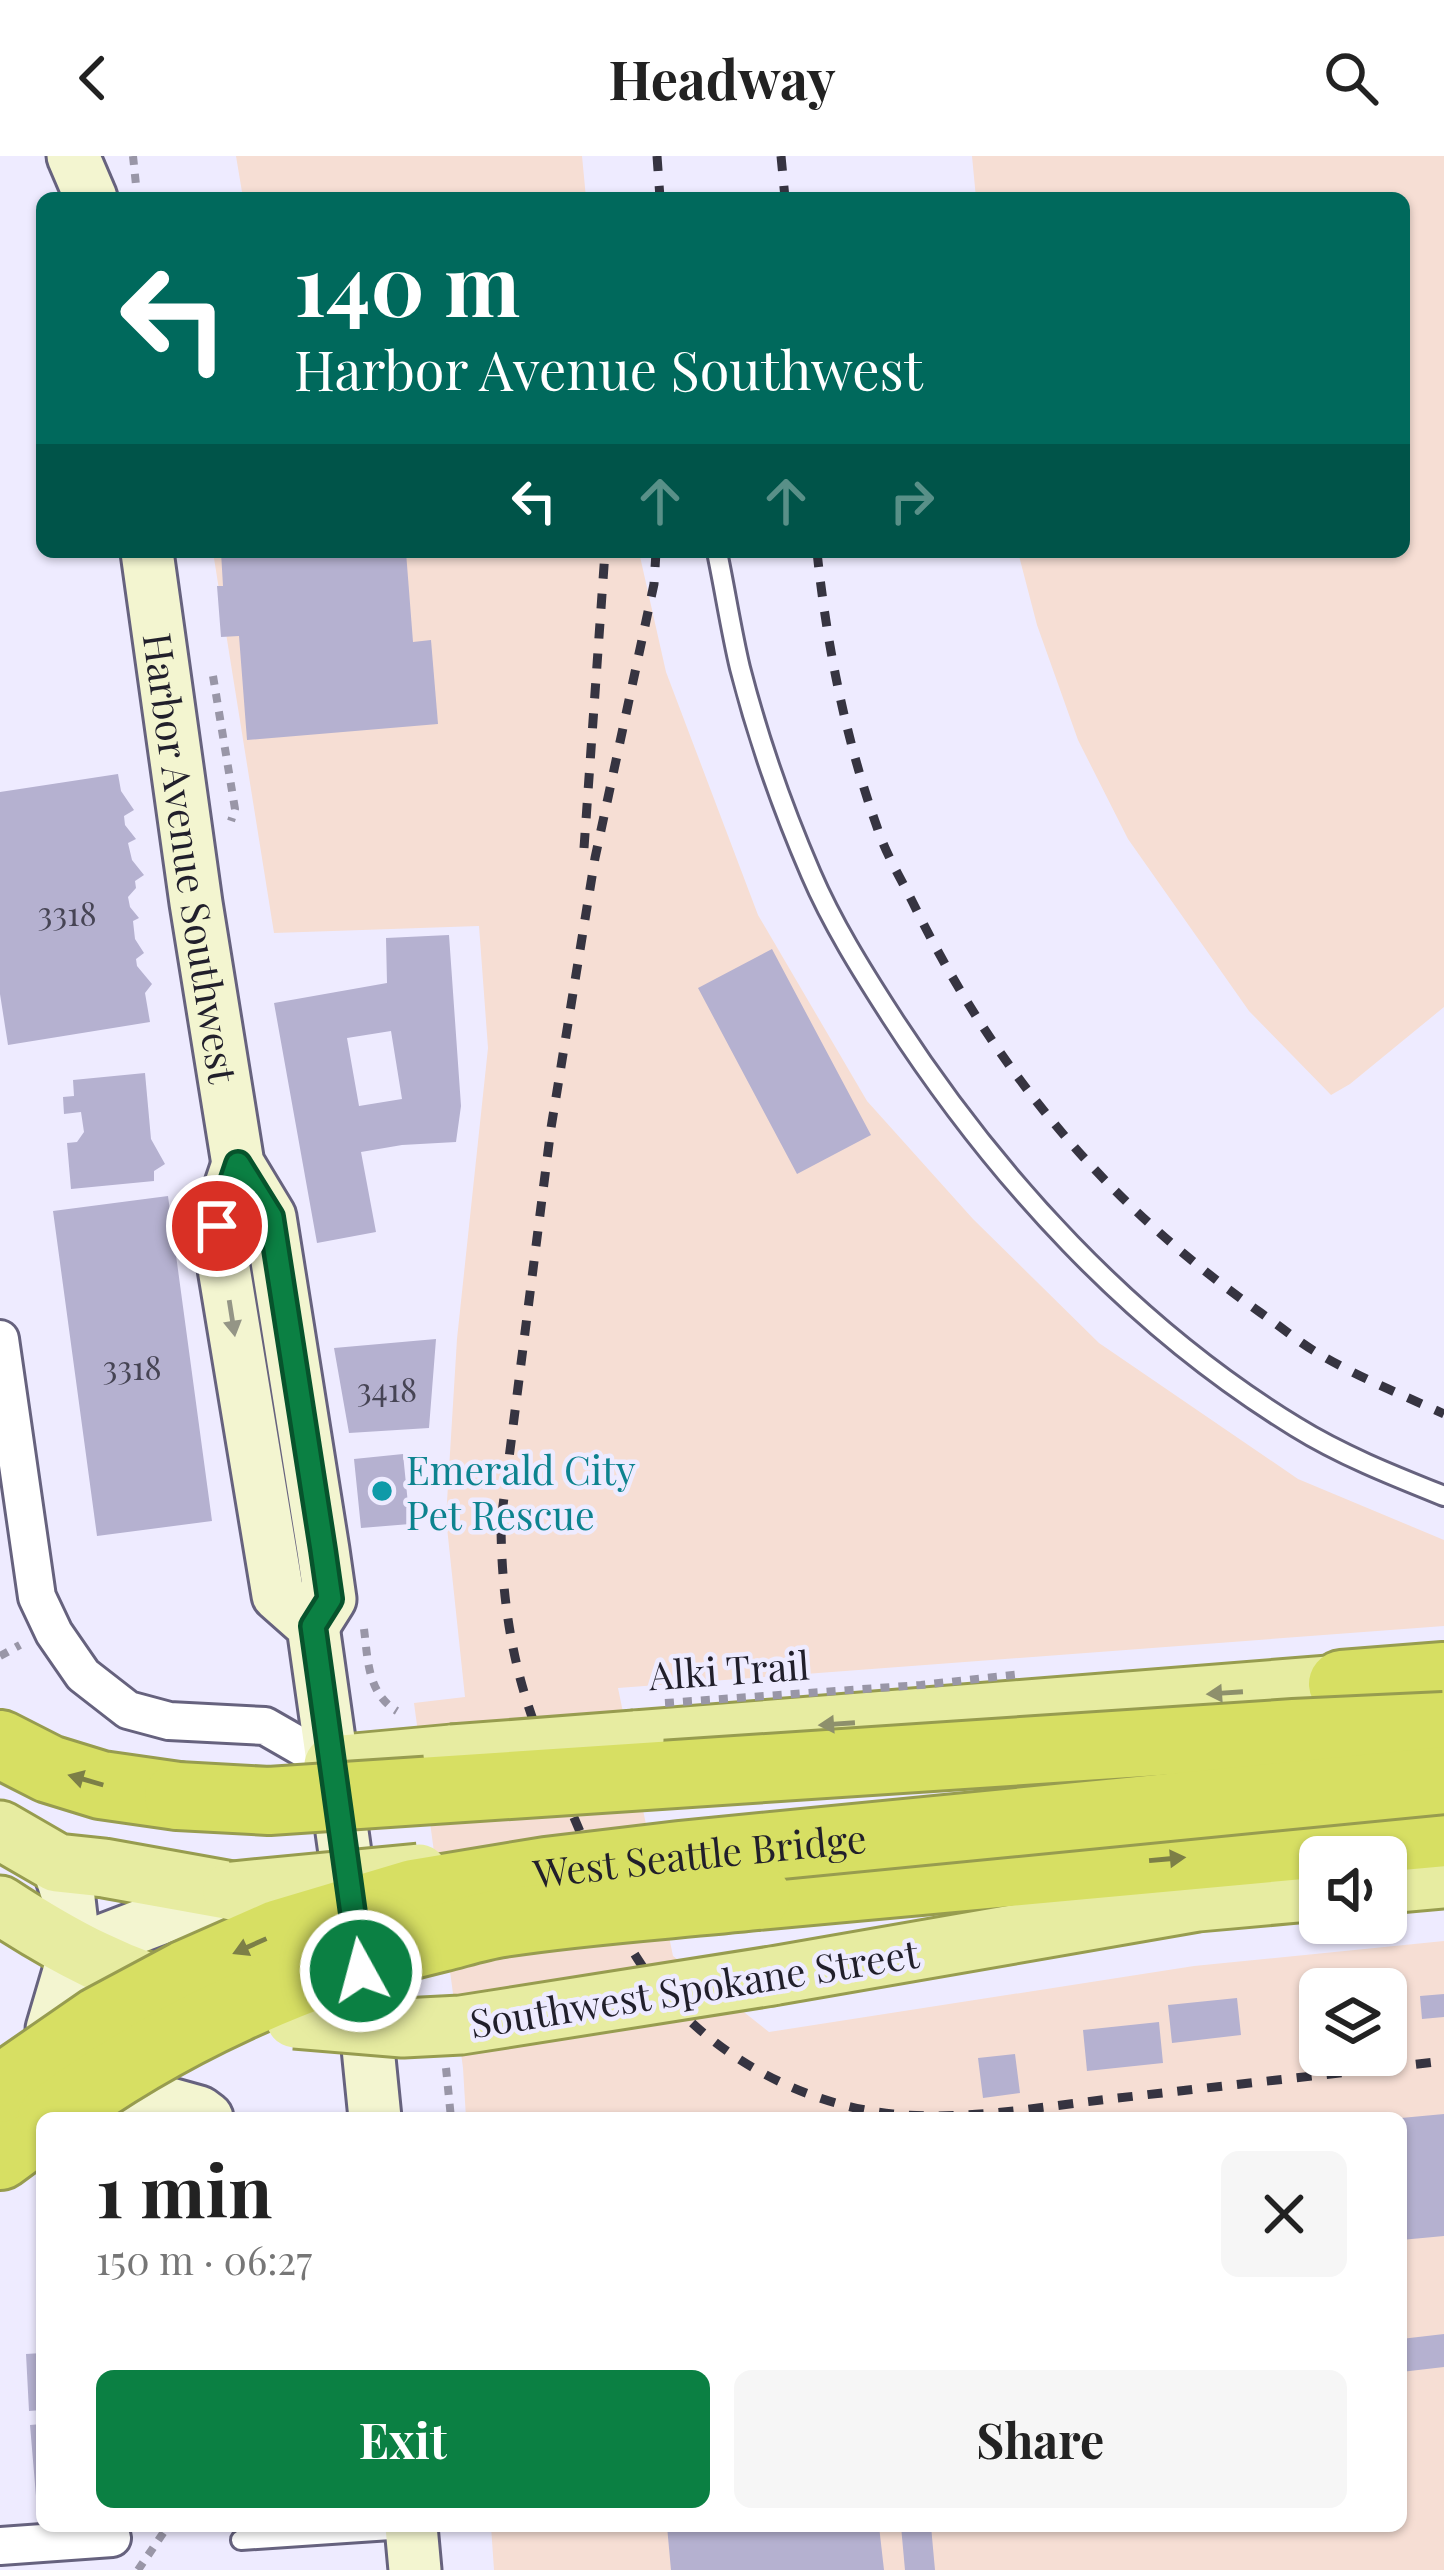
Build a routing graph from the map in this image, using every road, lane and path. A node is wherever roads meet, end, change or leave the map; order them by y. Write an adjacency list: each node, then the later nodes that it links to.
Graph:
1 (73, 156): 4 (main road)
2 (107, 156): 5 (main road)
3 (133, 156): 6 (path)
4 (88, 192)
5 (108, 192)
6 (136, 192)
7 (148, 558): 20 (main road, Harbor Avenue Southwest)
8 (718, 558): 10 (lane)
9 (0, 1339): 11 (street)
10 (1444, 1496)
11 (41, 1636): 12 (path); 20 (street)
12 (0, 1657)
13 (1022, 1674): 16 (path, Alki Trail, bridge)
14 (1444, 1681): 15 (highway)
15 (1342, 1684): 16 (main road, one-way to 16)
16 (641, 1722): 20 (main road, bridge)
17 (1444, 1726): 19 (highway, one-way to 19, bridge)
18 (1444, 1737): 27 (main road, bridge)
19 (0, 1744)
20 (333, 1765): 31 (main road, Harbor Avenue Southwest)
21 (1444, 1780): 35 (highway, West Seattle Bridge, one-way to 35, bridge)
22 (0, 1830): 24 (main road)
23 (1444, 1833): 37 (highway, West Seattle Bridge, one-way to 23, bridge)
24 (57, 1863): 27 (main road); 32 (main road)
25 (1444, 1879): 26 (main road)
26 (1407, 1883)
27 (232, 1891): 32 (main road)
28 (1299, 1893): 29 (main road, Southwest Spokane Street)
29 (1198, 1902): 31 (main road, bridge); 32 (main road, Southwest Spokane Street, bridge)
30 (0, 1905): 32 (main road, Southwest Spokane Street)
31 (357, 1938): 40 (main road, Harbor Avenue Southwest)
32 (74, 1951): 33 (main road)
33 (52, 2029): 34 (street); 36 (main road)
34 (0, 2069)
35 (0, 2089)
36 (65, 2112)
37 (66, 2112)
38 (70, 2112): 39 (main road)
39 (199, 2112)
40 (374, 2112)
41 (36, 2132): 42 (highway, West Seattle Bridge)
42 (0, 2156)
43 (164, 2532): 48 (path)
44 (241, 2540): 45 (lane)
45 (412, 2542)
46 (113, 2545): 47 (street)
47 (0, 2546)
48 (138, 2570)

